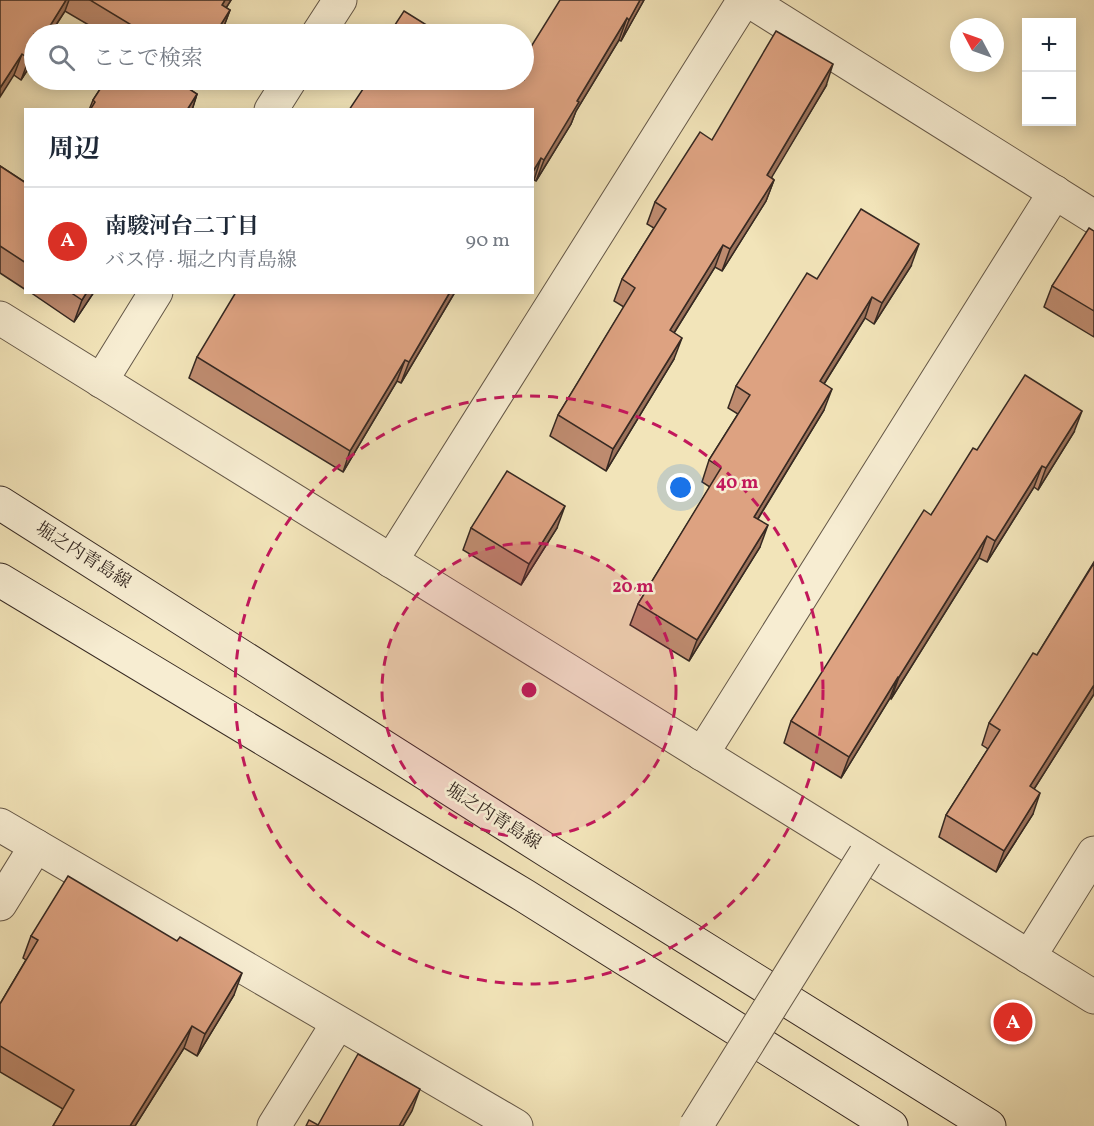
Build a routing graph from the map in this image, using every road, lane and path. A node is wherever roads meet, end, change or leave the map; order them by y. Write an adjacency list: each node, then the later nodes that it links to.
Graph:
1 (340, 0): 3 (street)
2 (746, 0): 6 (street); 12 (street)
3 (324, 24)
4 (284, 90): 5 (street)
5 (272, 108)
6 (1055, 192): 7 (street); 14 (street)
7 (1094, 217)
8 (155, 294): 10 (street)
9 (0, 318): 10 (street)
10 (101, 381): 12 (street)
11 (0, 503): 27 (street, 堀之内青島線)
12 (391, 561): 14 (street)
13 (0, 580): 26 (street)
14 (702, 754): 18 (street)
15 (0, 825): 16 (street)
16 (36, 846): 19 (street); 22 (street)
17 (1094, 853): 20 (street)
18 (865, 855): 20 (street); 25 (street, bridge)
19 (0, 904)
20 (1029, 957): 21 (street)
21 (1094, 997)
22 (338, 1023): 23 (street); 24 (street)
23 (274, 1126)
24 (516, 1126)
25 (696, 1126)
26 (891, 1126)
27 (989, 1126)

